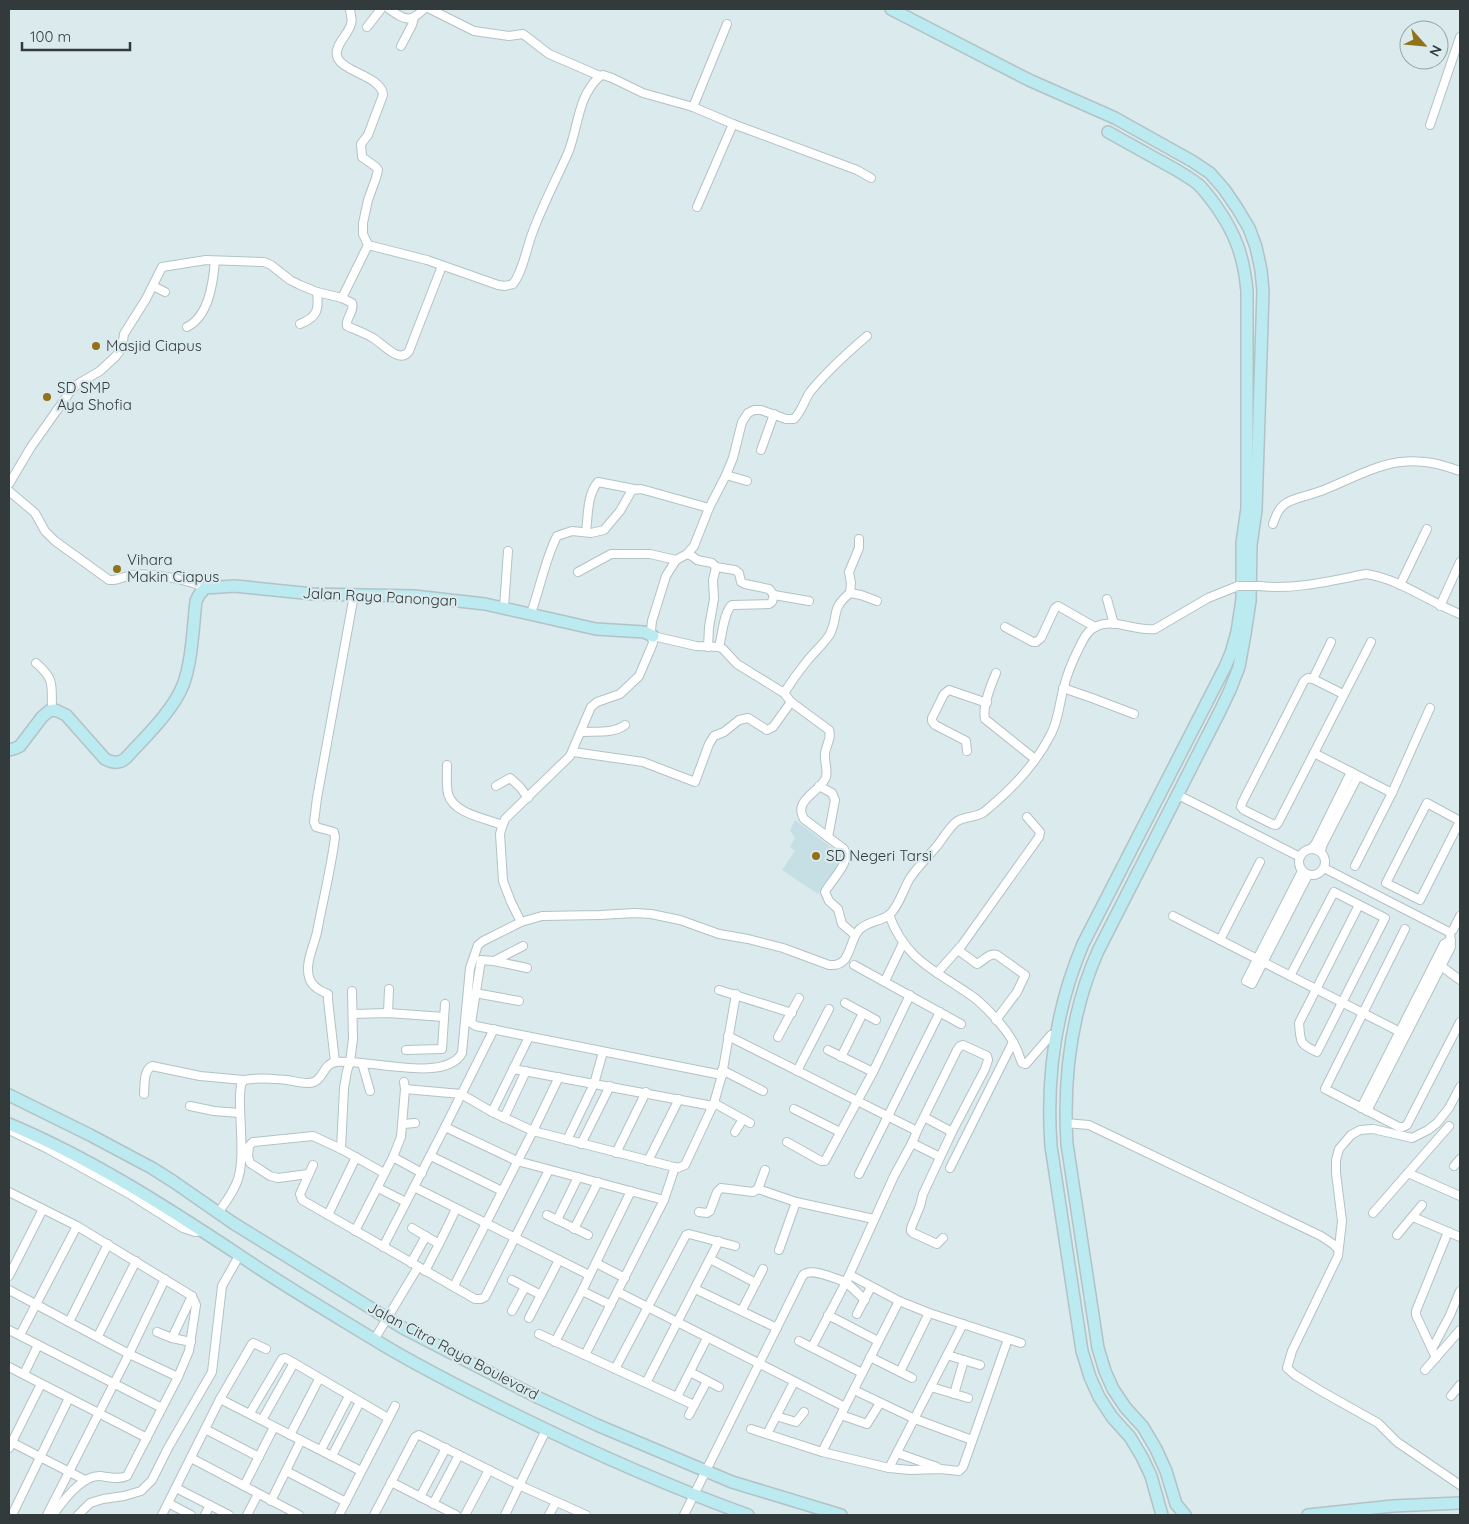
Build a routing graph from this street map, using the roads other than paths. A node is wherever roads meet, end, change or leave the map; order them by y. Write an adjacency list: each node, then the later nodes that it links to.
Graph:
1 (350, 9): 21 (street)
2 (381, 9): 9 (street)
3 (389, 9): 7 (street)
4 (424, 9): 7 (street)
5 (430, 9): 12 (street)
6 (891, 9): 17 (street)
7 (412, 18): 11 (street)
8 (727, 24): 13 (street)
9 (367, 27)
10 (1460, 37): 15 (street)
11 (402, 46)
12 (600, 76): 13 (street); 23 (street)
13 (693, 107): 14 (street)
14 (733, 124): 19 (street); 20 (street)
15 (1430, 125)
16 (1108, 132): 18 (street)
17 (1188, 158): 18 (street); 94 (street)
18 (1181, 173): 92 (street)
19 (871, 178)
20 (698, 207)
21 (368, 245): 23 (street); 27 (street)
22 (215, 261): 24 (street); 26 (street); 29 (street)
23 (442, 266): 27 (street)
24 (153, 286): 25 (street); 36 (street)
25 (165, 292)
26 (317, 292): 27 (street); 28 (street)
27 (342, 298)
28 (300, 324)
29 (187, 327)
30 (867, 336): 31 (street)
31 (774, 414): 32 (street); 34 (street)
32 (761, 450)
33 (1460, 471): 40 (street)
34 (726, 475): 35 (street); 39 (street)
35 (747, 481)
36 (9, 484)
37 (634, 489): 39 (street); 42 (street); 42 (street)
38 (9, 491): 51 (street)
39 (709, 508): 45 (street)
40 (1273, 524)
41 (1427, 529): 50 (street)
42 (586, 532): 60 (street)
43 (859, 539): 52 (street)
44 (508, 551): 59 (street)
45 (687, 554): 46 (street); 48 (street)
46 (676, 560): 49 (street); 65 (street)
47 (1460, 562): 58 (street)
48 (716, 567): 54 (street); 68 (street)
49 (578, 572)
50 (1400, 585): 58 (street); 62 (street, bridge)
51 (205, 588): 53 (street, Jalan Raya Panongan); 79 (street)
52 (850, 593): 56 (street); 74 (street)
53 (354, 595): 59 (street, Jalan Raya Panongan); 163 (street)
54 (774, 595): 57 (street); 69 (street)
55 (1107, 599): 62 (street)
56 (877, 600)
57 (809, 601)
58 (1440, 606): 61 (street)
59 (504, 607): 60 (street, Jalan Raya Panongan)
60 (531, 613): 65 (street, Jalan Raya Panongan)
61 (1460, 614)
62 (1114, 624): 64 (street)
63 (1005, 627): 64 (street)
64 (1095, 627): 73 (street)
65 (653, 636): 68 (street, Jalan Raya Panongan); 82 (street)
66 (1331, 642): 72 (street)
67 (1371, 642): 75 (street)
68 (708, 646): 69 (street, Jalan Raya Panongan)
69 (719, 647): 74 (street)
70 (36, 663): 79 (street)
71 (996, 673): 77 (street)
72 (1313, 679): 75 (street); 86 (street)
73 (1063, 688): 80 (street); 87 (street)
74 (784, 693): 76 (street)
75 (1343, 694): 86 (street)
76 (791, 702): 85 (street); 91 (street)
77 (987, 703): 84 (street); 87 (street)
78 (1430, 708): 93 (street)
79 (52, 710): 83 (street)
80 (1134, 714)
81 (625, 725): 82 (street)
82 (582, 732): 85 (street)
83 (9, 750)
84 (967, 751)
85 (573, 752): 95 (street)
86 (1314, 753): 89 (street)
87 (1035, 759): 108 (street)
88 (447, 765): 98 (street)
89 (1355, 774): 93 (street); 100 (street); 101 (street)
90 (496, 786): 95 (street)
91 (819, 786): 99 (street); 99 (street)
92 (1163, 789): 94 (street); 154 (street)
93 (1392, 792): 104 (street)
94 (1178, 795): 102 (street); 195 (street)
95 (528, 798): 98 (street)
96 (1027, 817): 118 (street)
97 (1460, 821): 97 (street)
98 (502, 825): 111 (street)
99 (828, 837): 113 (street)
100 (1311, 849): 101 (street); 102 (street)
101 (1321, 852): 105 (street)
102 (1300, 857): 106 (street)
103 (1260, 862): 115 (street)
104 (1355, 866)
105 (1324, 868): 106 (street); 114 (street)
106 (1305, 873): 120 (street)
107 (1359, 905): 125 (street); 129 (street); 137 (street)
108 (889, 915): 113 (street); 116 (street)
109 (1173, 916): 115 (street)
110 (1460, 916): 114 (street)
111 (522, 922): 113 (street); 165 (street)
112 (1405, 929): 145 (street)
113 (855, 935)
114 (1450, 936): 122 (street); 153 (street)
115 (1220, 940): 120 (street)
116 (903, 943): 124 (street); 127 (street)
117 (522, 946): 119 (street)
118 (958, 950): 124 (street); 149 (street)
119 (494, 961): 123 (street); 132 (street)
120 (1261, 961): 125 (street)
121 (854, 965): 127 (street)
122 (1441, 966): 126 (street); 153 (street)
123 (527, 968)
124 (937, 973): 149 (street)
125 (1290, 976): 129 (street)
126 (1460, 980)
127 (885, 982): 134 (street)
128 (389, 989): 142 (street)
129 (1316, 989): 137 (street); 137 (street)
130 (719, 990): 133 (street)
131 (352, 991): 146 (street)
132 (475, 993): 136 (street); 152 (street)
133 (736, 994): 143 (street); 155 (street)
134 (910, 995): 141 (street); 170 (street)
135 (799, 998): 143 (street)
136 (519, 1001)
137 (1342, 1002): 145 (street)
138 (845, 1003): 144 (street)
139 (445, 1004): 147 (street)
140 (828, 1009): 168 (street)
141 (940, 1012): 151 (street); 190 (street)
142 (388, 1013): 146 (street); 147 (street)
143 (792, 1013): 157 (street)
144 (863, 1013): 148 (street); 162 (street)
145 (1363, 1013): 153 (street); 187 (street)
146 (352, 1014): 164 (street)
147 (444, 1017): 159 (street)
148 (876, 1020)
149 (996, 1020): 158 (street)
150 (1460, 1022): 187 (street)
151 (961, 1024)
152 (494, 1029): 156 (street); 180 (street)
153 (1403, 1034): 187 (street)
154 (1056, 1035): 158 (street); 193 (street)
155 (728, 1036): 168 (street); 169 (street)
156 (529, 1037): 161 (street); 166 (street)
157 (778, 1037)
158 (1013, 1042): 223 (street)
159 (406, 1050)
160 (828, 1050): 162 (street)
161 (603, 1052): 169 (street); 173 (street)
162 (841, 1057): 170 (street)
163 (336, 1062): 164 (street); 172 (street)
164 (350, 1062): 165 (street); 211 (street)
165 (362, 1063): 176 (street)
166 (513, 1069): 167 (street); 188 (street)
167 (526, 1070): 171 (street); 191 (street)
168 (797, 1071): 183 (street)
169 (722, 1072): 177 (street); 184 (street)
170 (873, 1072): 183 (street)
171 (559, 1076): 173 (street); 201 (street)
172 (244, 1080): 179 (street); 189 (street)
173 (594, 1084): 174 (street); 206 (street)
174 (610, 1086): 178 (street); 209 (street)
175 (1460, 1087): 273 (street)
176 (370, 1091)
177 (763, 1091)
178 (646, 1092): 182 (street); 212 (street)
179 (144, 1094)
180 (461, 1094): 188 (street); 197 (street); 199 (street)
181 (9, 1095): 249 (street, Jalan Citra Raya Boulevard)
182 (679, 1099): 184 (street); 219 (street)
183 (856, 1101): 190 (street); 204 (street)
184 (714, 1104): 203 (street); 222 (street)
185 (190, 1106): 189 (street)
186 (794, 1109): 204 (street)
187 (1364, 1109)
188 (492, 1112): 191 (street)
189 (240, 1113): 249 (street)
190 (888, 1116): 202 (street); 230 (street)
191 (504, 1118): 201 (street)
192 (924, 1118): 202 (street); 205 (street); 205 (street)
193 (1049, 1122): 195 (street); 447 (street)
194 (415, 1123): 197 (street)
195 (1065, 1123): 273 (street); 448 (street)
196 (9, 1124): 210 (street, Jalan Citra Raya Boulevard)
197 (403, 1124): 215 (street)
198 (1449, 1126): 228 (street)
199 (445, 1127): 213 (street); 218 (street)
200 (9, 1130): 210 (street)
201 (533, 1131): 206 (street); 218 (street)
202 (917, 1131): 208 (street)
203 (735, 1132)
204 (840, 1132): 207 (street)
205 (952, 1132): 216 (street)
206 (567, 1140): 209 (street)
207 (787, 1142)
208 (912, 1143): 216 (street); 253 (street)
209 (581, 1144): 212 (street)
210 (49, 1146): 261 (street, Jalan Citra Raya Boulevard)
211 (341, 1149): 214 (street); 229 (street)
212 (616, 1152): 219 (street)
213 (430, 1156): 227 (street); 236 (street)
214 (356, 1157): 226 (street); 250 (street)
215 (393, 1157): 226 (street); 227 (street)
216 (940, 1157): 267 (street)
217 (1460, 1159): 221 (street)
218 (517, 1161): 224 (street); 236 (street)
219 (648, 1161): 222 (street)
220 (313, 1165): 229 (street)
221 (1454, 1166)
222 (675, 1167): 240 (street)
223 (950, 1168)
224 (549, 1170): 231 (street); 266 (street)
225 (765, 1170): 235 (street)
226 (384, 1172): 234 (street)
227 (422, 1173): 233 (street)
228 (1408, 1173): 239 (street); 248 (street)
229 (308, 1174): 250 (street)
230 (859, 1174)
231 (578, 1177): 232 (street); 254 (street)
232 (598, 1182): 237 (street); 258 (street)
233 (414, 1187): 242 (street); 245 (street)
234 (378, 1188): 242 (street); 259 (street)
235 (758, 1189): 243 (street); 247 (street)
236 (502, 1191): 255 (street)
237 (631, 1191): 240 (street); 279 (street)
238 (11, 1193): 241 (street); 246 (street)
239 (1460, 1196)
240 (664, 1200): 284 (street)
241 (9, 1202)
242 (406, 1202): 272 (street)
243 (796, 1202): 253 (street); 274 (street)
244 (1422, 1205): 252 (street)
245 (456, 1209): 255 (street); 270 (street)
246 (43, 1210): 256 (street); 283 (street)
247 (700, 1212)
248 (1373, 1212)
249 (218, 1213): 261 (street, Jalan Citra Raya Boulevard)
250 (328, 1215): 259 (street)
251 (547, 1215): 254 (street)
252 (1413, 1218): 260 (street); 263 (street)
253 (874, 1219): 286 (street)
254 (557, 1220): 258 (street)
255 (485, 1224): 266 (street); 289 (street)
256 (77, 1226): 269 (street); 301 (street)
257 (412, 1228): 264 (street)
258 (574, 1228): 262 (street)
259 (355, 1231): 272 (street)
260 (1448, 1232): 265 (street); 334 (street)
261 (226, 1233): 275 (street, Jalan Citra Raya Boulevard); 311 (street, Jalan Citra Raya Boulevard)
262 (588, 1235)
263 (1397, 1235)
264 (426, 1236): 270 (street); 280 (street)
265 (1460, 1237)
266 (513, 1238): 277 (street); 289 (street)
267 (943, 1238)
268 (719, 1241): 271 (street); 276 (street); 303 (street)
269 (108, 1244): 278 (street); 313 (street)
270 (439, 1244): 280 (street)
271 (735, 1246)
272 (383, 1247): 280 (street)
273 (1338, 1249): 413 (street)
274 (779, 1250)
275 (240, 1256): 326 (street, Jalan Citra Raya Boulevard); 430 (street)
276 (710, 1259): 288 (street); 292 (street)
277 (559, 1260): 282 (street); 297 (street)
278 (136, 1261): 285 (street); 322 (street)
279 (596, 1263): 282 (street); 284 (street)
280 (418, 1267): 289 (street); 311 (street)
281 (763, 1269): 288 (street)
282 (589, 1275): 294 (street)
283 (9, 1276)
284 (625, 1278): 296 (street)
285 (165, 1279): 298 (street); 336 (street)
286 (848, 1279): 291 (street); 299 (street); 308 (street); 316 (street)
287 (512, 1280): 290 (street)
288 (756, 1283): 304 (street)
289 (454, 1286)
290 (525, 1286): 297 (street); 305 (street)
291 (871, 1287): 299 (street); 300 (street)
292 (695, 1289): 304 (street); 314 (street)
293 (9, 1290): 301 (street)
294 (582, 1291): 302 (street); 329 (street)
295 (1460, 1291): 309 (street)
296 (618, 1292): 302 (street); 303 (street)
297 (541, 1294): 312 (street)
298 (192, 1296): 323 (street); 328 (street)
299 (865, 1300): 307 (street)
300 (899, 1301): 306 (street); 327 (street)
301 (36, 1304): 313 (street); 321 (street)
302 (611, 1305): 338 (street)
303 (647, 1307): 314 (street); 346 (street)
304 (742, 1310): 316 (street)
305 (512, 1311)
306 (930, 1313): 315 (street); 349 (street)
307 (858, 1314)
308 (828, 1315): 327 (street); 333 (street)
309 (1450, 1315): 310 (street); 334 (street)
310 (1460, 1315)
311 (387, 1318): 326 (street); 407 (street, Jalan Citra Raya Boulevard)
312 (529, 1318)
313 (69, 1322): 322 (street)
314 (677, 1322): 324 (street); 358 (street)
315 (963, 1324): 325 (street); 337 (street)
316 (777, 1328): 343 (street)
317 (9, 1330): 321 (street)
318 (1460, 1330): 340 (street)
319 (158, 1332): 323 (street)
320 (539, 1334): 329 (street)
321 (20, 1335): 332 (street)
322 (98, 1336): 336 (street)
323 (172, 1338): 328 (street)
324 (707, 1338): 343 (street); 348 (street)
325 (1008, 1339): 331 (street); 393 (street)
326 (374, 1340): 387 (street, Jalan Citra Raya Boulevard)
327 (878, 1341): 339 (street)
328 (191, 1342): 352 (street)
329 (555, 1342): 338 (street)
330 (799, 1342): 333 (street)
331 (1021, 1343)
332 (38, 1345): 351 (street); 357 (street)
333 (812, 1347): 350 (street)
334 (1432, 1349): 340 (street)
335 (266, 1350): 370 (street)
336 (129, 1354): 352 (street); 357 (street)
337 (947, 1355): 341 (street); 362 (street)
338 (585, 1356): 346 (street)
339 (870, 1357): 349 (street); 350 (street)
340 (1436, 1358): 347 (street)
341 (964, 1360): 344 (street); 364 (street)
342 (294, 1363): 354 (street); 379 (street); 384 (street)
343 (758, 1364): 356 (street); 407 (street)
344 (980, 1364)
345 (9, 1367): 351 (street)
346 (615, 1369): 358 (street)
347 (1425, 1370)
348 (690, 1372): 355 (street); 367 (street)
349 (900, 1372): 353 (street)
350 (862, 1373): 363 (street)
351 (24, 1374): 359 (street)
352 (178, 1377): 375 (street)
353 (912, 1378)
354 (319, 1379): 365 (street); 390 (street)
355 (707, 1381): 361 (street); 373 (street)
356 (794, 1382): 376 (street); 381 (street)
357 (114, 1383): 375 (street); 378 (street)
358 (646, 1383): 367 (street)
359 (41, 1384): 368 (street); 394 (street)
360 (1460, 1386): 366 (street)
361 (719, 1387)
362 (931, 1387): 364 (street); 383 (street)
363 (854, 1390): 372 (street); 376 (street)
364 (954, 1394): 369 (street)
365 (349, 1396): 371 (street); 396 (street)
366 (1450, 1396)
367 (677, 1397): 373 (street)
368 (69, 1398): 378 (street); 400 (street)
369 (968, 1398)
370 (220, 1399): 379 (street); 386 (street)
371 (360, 1402): 382 (street); 401 (street)
372 (880, 1403): 376 (street); 383 (street)
373 (694, 1405): 380 (street)
374 (395, 1406): 382 (street)
375 (162, 1408): 391 (street)
376 (843, 1411): 397 (street)
377 (804, 1412): 381 (street)
378 (99, 1413): 391 (street); 410 (street)
379 (250, 1413): 384 (street)
380 (689, 1416)
381 (776, 1416): 389 (street)
382 (388, 1418): 409 (street)
383 (914, 1419): 393 (street); 398 (street)
384 (262, 1420): 385 (street)
385 (274, 1426): 390 (street); 402 (street)
386 (205, 1429): 402 (street); 403 (street)
387 (546, 1430): 415 (street); 418 (street, Jalan Citra Raya Boulevard)
388 (752, 1430): 389 (street)
389 (767, 1434): 397 (street)
390 (290, 1435): 392 (street)
391 (147, 1438): 411 (street)
392 (302, 1440): 396 (street); 408 (street)
393 (972, 1440): 405 (street)
394 (10, 1444): 400 (street)
395 (446, 1448): 399 (street); 412 (street); 419 (street)
396 (321, 1450): 401 (street)
397 (822, 1452): 404 (street)
398 (897, 1453): 404 (street); 405 (street)
399 (459, 1455): 406 (street); 425 (street)
400 (41, 1456): 410 (street); 427 (street)
401 (332, 1456): 409 (street)
402 (259, 1457): 414 (street)
403 (191, 1458): 414 (street); 416 (street)
404 (889, 1468): 405 (street)
405 (940, 1468)
406 (489, 1470): 415 (street); 440 (street)
407 (705, 1470): 418 (street); 446 (street, Jalan Citra Raya Boulevard)
408 (286, 1471): 420 (street); 421 (street)
409 (362, 1471): 421 (street)
410 (70, 1472): 411 (street); 428 (street)
411 (85, 1480): 429 (street)
412 (391, 1482): 419 (street); 438 (street)
413 (1460, 1485)
414 (244, 1486): 417 (street)
415 (521, 1486): 422 (street); 441 (street)
416 (176, 1488): 423 (street); 426 (street)
417 (258, 1494): 420 (street); 435 (street)
418 (694, 1495): 444 (street); 445 (street, Jalan Citra Raya Boulevard)
419 (420, 1497): 425 (street)
420 (272, 1501): 436 (street)
421 (346, 1502): 437 (street)
422 (556, 1502): 442 (street); 443 (street)
423 (168, 1503): 431 (street); 432 (street)
424 (1460, 1503): 449 (street)
425 (434, 1504): 439 (street)
426 (210, 1505): 433 (street); 434 (street)
427 (12, 1515)
428 (47, 1515)
429 (52, 1515)
430 (78, 1515)
431 (162, 1515)
432 (191, 1515)
433 (205, 1515)
434 (229, 1515)
435 (247, 1515)
436 (299, 1515)
437 (339, 1515)
438 (375, 1515)
439 (456, 1515)
440 (464, 1515)
441 (505, 1515)
442 (549, 1515)
443 (586, 1515)
444 (684, 1515)
445 (748, 1515)
446 (841, 1515)
447 (1162, 1515)
448 (1185, 1515)
449 (1308, 1515)

